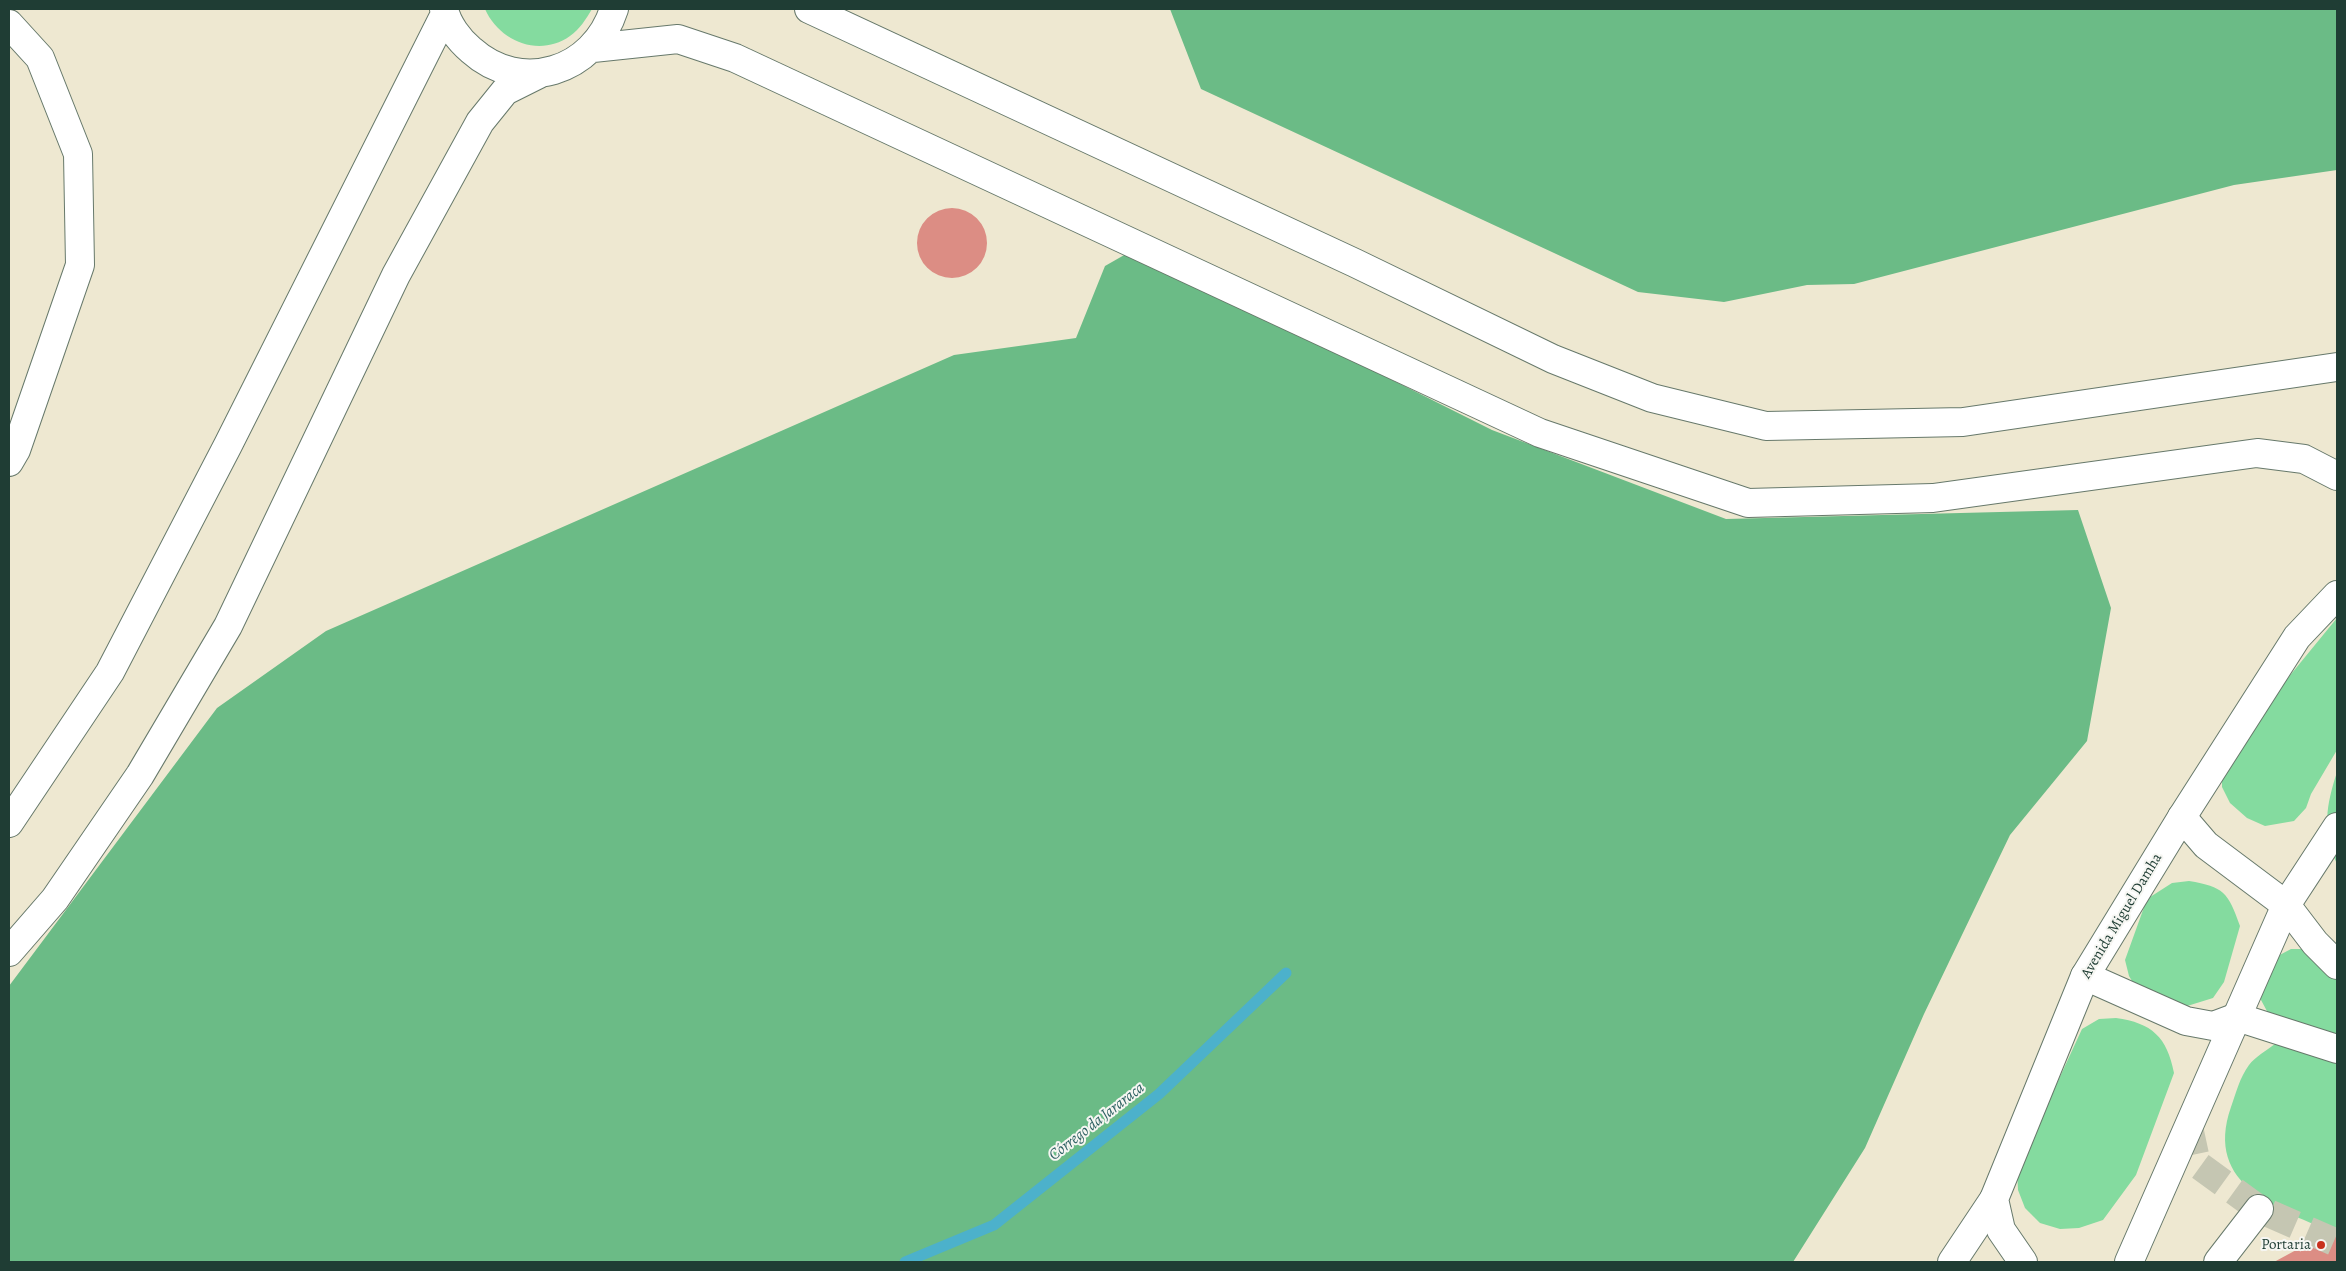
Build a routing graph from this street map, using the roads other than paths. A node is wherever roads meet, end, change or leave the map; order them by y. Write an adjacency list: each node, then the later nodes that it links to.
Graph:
1 (614, 9): 5 (street)
2 (809, 9): 7 (street)
3 (441, 10): 6 (street); 12 (street)
4 (9, 24): 8 (street)
5 (593, 48): 6 (street); 9 (street)
6 (540, 74): 15 (street)
7 (2337, 367)
8 (9, 462)
9 (2337, 476)
10 (2337, 594): 11 (street, Avenida Miguel Damha)
11 (2182, 817): 14 (street); 17 (street, Avenida Miguel Damha)
12 (9, 823)
13 (2337, 827): 14 (street)
14 (2286, 905): 16 (street); 18 (street)
15 (9, 952)
16 (2337, 965)
17 (2085, 976): 18 (street); 20 (street, Avenida Miguel Damha)
18 (2237, 1017): 19 (street); 24 (street)
19 (2337, 1048)
20 (1994, 1199): 22 (street, Avenida Miguel Damha); 23 (street)
21 (2259, 1209): 25 (street)
22 (1952, 1262)
23 (2023, 1262)
24 (2129, 1262)
25 (2218, 1262)

